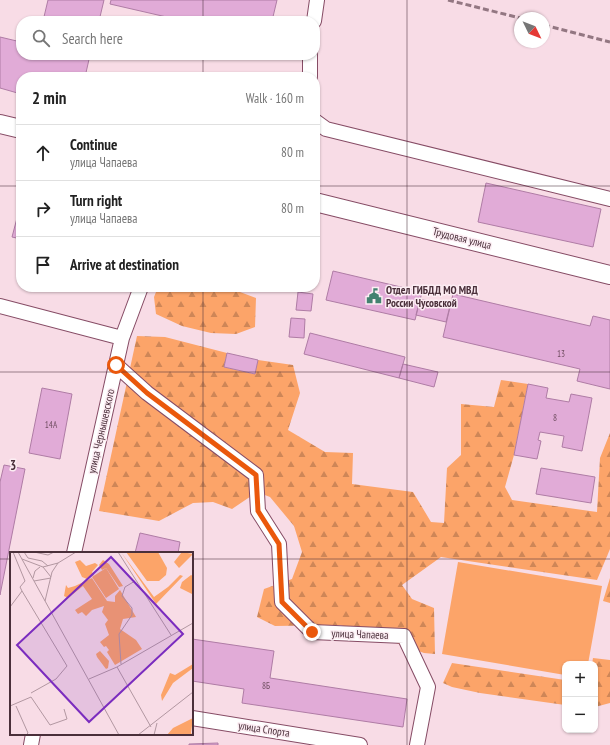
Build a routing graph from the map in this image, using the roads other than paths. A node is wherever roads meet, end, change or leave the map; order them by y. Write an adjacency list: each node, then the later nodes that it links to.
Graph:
1 (317, 0): 2 (street)
2 (315, 16)
3 (310, 60): 4 (street)
4 (310, 72)
5 (0, 124): 7 (main road)
6 (320, 125): 8 (street)
7 (16, 128)
8 (610, 199)
9 (320, 203): 10 (main road, Трудовая улица)
10 (610, 275)
11 (139, 292): 13 (street, улица Чернышевского)
12 (0, 306): 13 (street)
13 (122, 338): 14 (street, улица Чернышевского)
14 (116, 365): 15 (street, улица Чернышевского); 20 (street, улица Чапаева)
15 (74, 552)
16 (193, 718): 19 (street, улица Спорта)
17 (33, 735): 18 (street)
18 (31, 745)
19 (360, 745)
20 (417, 745)

